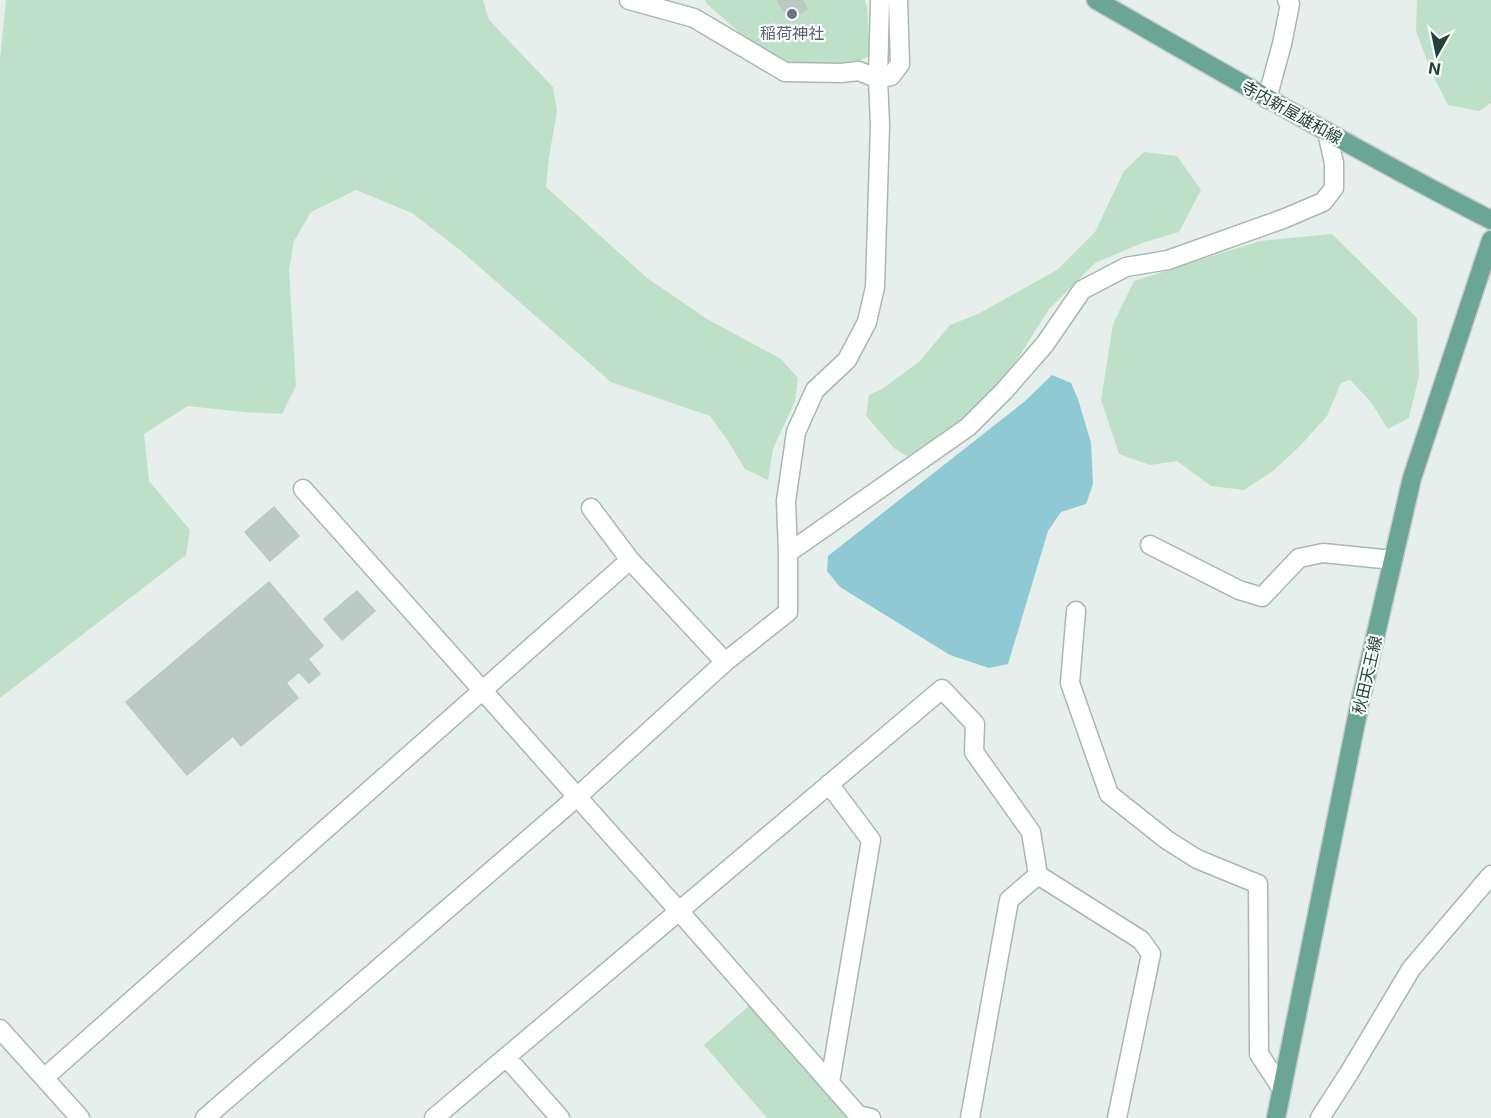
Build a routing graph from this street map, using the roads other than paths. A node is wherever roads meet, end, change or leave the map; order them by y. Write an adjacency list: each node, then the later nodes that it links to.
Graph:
1 (629, 0): 6 (street)
2 (880, 0): 6 (street)
3 (898, 0): 6 (street)
4 (1096, 0): 7 (main road, 寺内新屋雄和線)
5 (1287, 0): 7 (street)
6 (878, 79): 14 (street)
7 (1267, 99): 8 (main road, 寺内新屋雄和線)
8 (1327, 132): 9 (main road, 寺内新屋雄和線); 14 (street)
9 (1491, 220)
10 (1491, 240): 16 (main road, 秋田天王線)
11 (303, 489): 19 (street)
12 (591, 508): 15 (street)
13 (1150, 545): 16 (street)
14 (788, 553): 18 (street)
15 (630, 560): 18 (street); 19 (street)
16 (1393, 560): 29 (main road, 秋田天王線)
17 (1076, 611): 29 (street)
18 (725, 662): 21 (street)
19 (482, 690): 21 (street); 27 (street)
20 (829, 784): 22 (street); 24 (street); 28 (street)
21 (577, 797): 24 (street); 31 (street)
22 (1038, 875): 35 (street); 36 (street)
23 (1491, 875): 38 (street)
24 (680, 910): 26 (street); 28 (street)
25 (0, 1029): 27 (street)
26 (506, 1057): 32 (street); 33 (street)
27 (44, 1078): 30 (street)
28 (830, 1082): 34 (street)
29 (1282, 1089): 37 (main road, 秋田天王線)
30 (80, 1118)
31 (205, 1118)
32 (434, 1118)
33 (560, 1118)
34 (871, 1118)
35 (970, 1118)
36 (1117, 1118)
37 (1276, 1118)
38 (1320, 1118)

